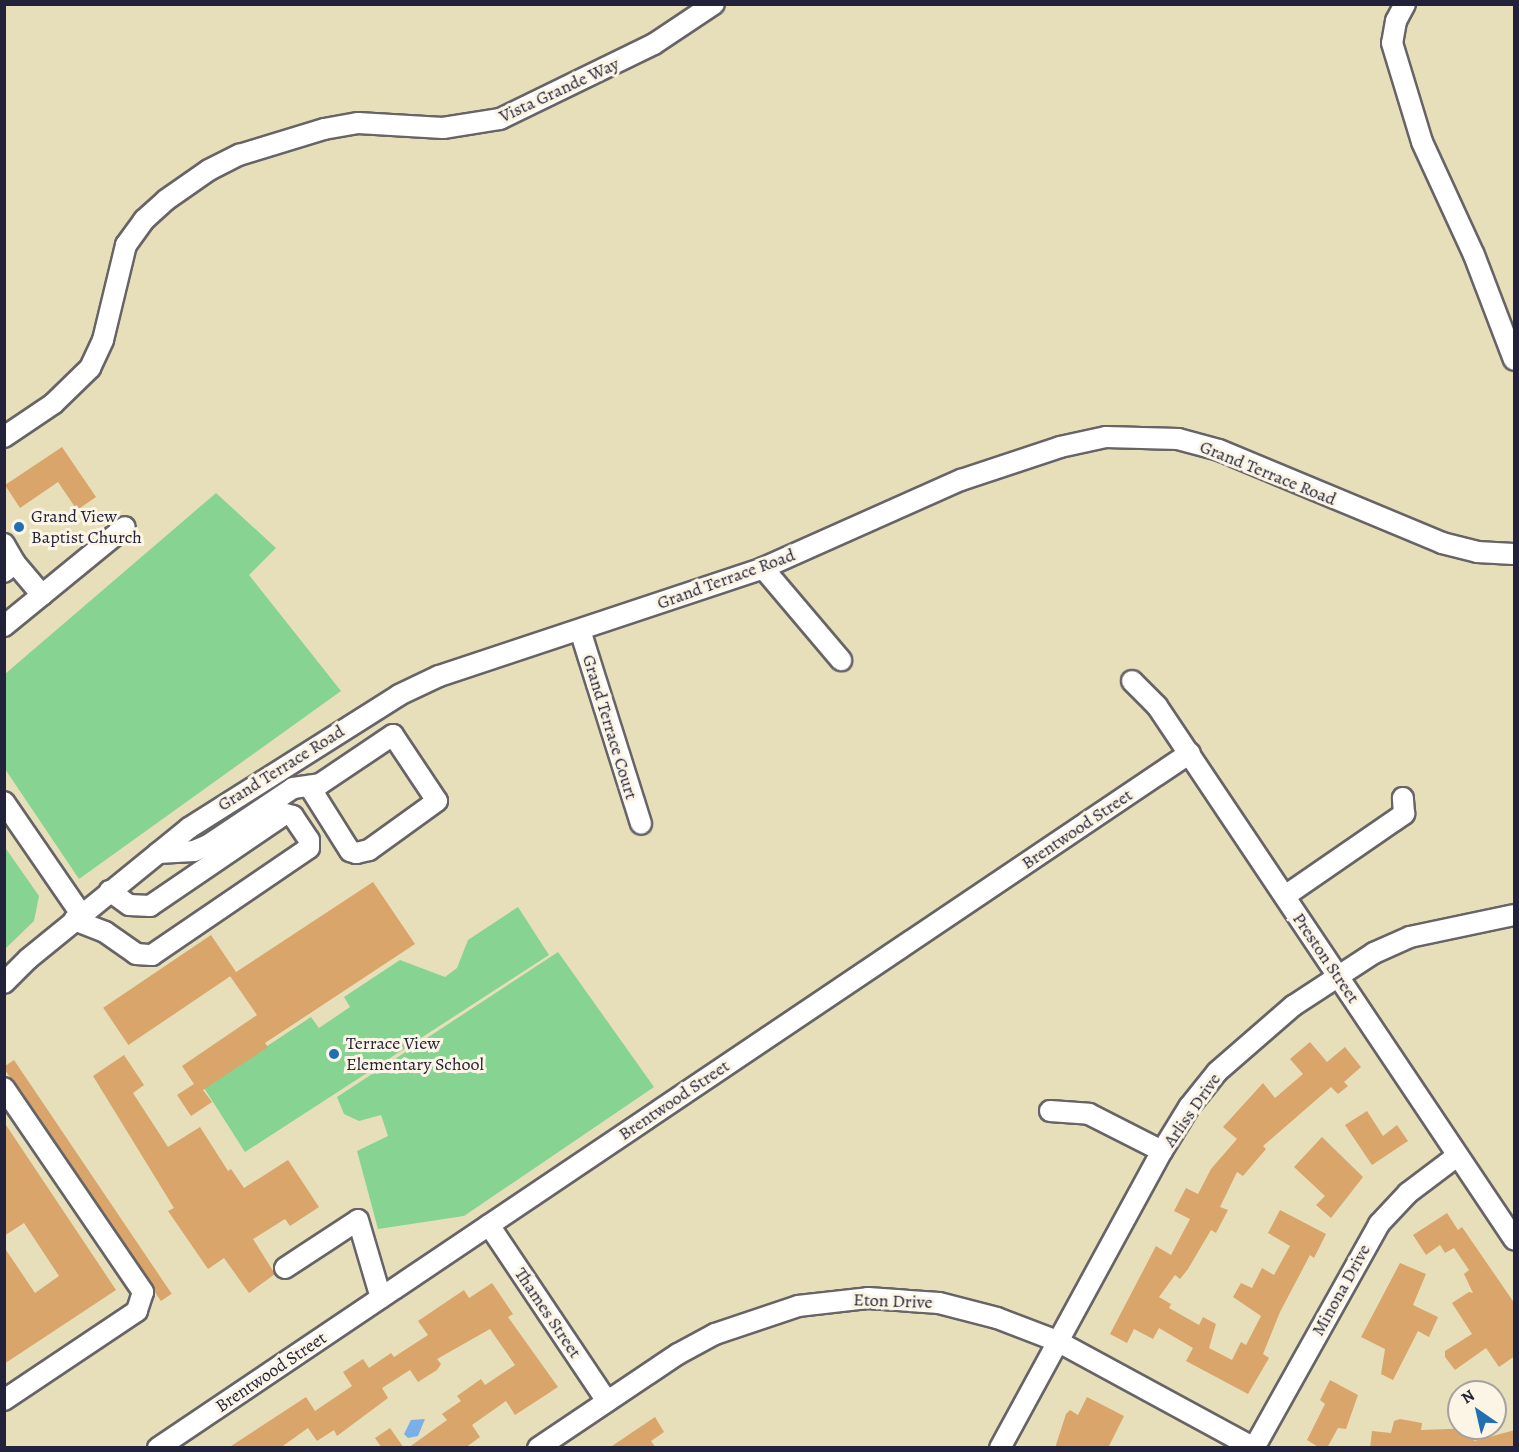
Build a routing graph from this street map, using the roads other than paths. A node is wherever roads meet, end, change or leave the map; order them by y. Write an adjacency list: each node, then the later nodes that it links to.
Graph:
1 (714, 4): 4 (street, Vista Grande Way)
2 (1405, 4): 3 (street)
3 (1515, 360)
4 (4, 437)
5 (125, 527): 10 (street)
6 (4, 544): 8 (street)
7 (1515, 554): 9 (street, Grand Terrace Road)
8 (10, 568): 10 (street)
9 (763, 568): 12 (street, Grand Terrace Road); 13 (street)
10 (42, 595): 11 (street)
11 (4, 626)
12 (580, 630): 15 (street, Grand Terrace Road); 22 (street, Grand Terrace Court)
13 (841, 660)
14 (1132, 681): 17 (street, Preston Street)
15 (374, 710): 16 (street); 18 (street, Grand Terrace Road)
16 (393, 735): 19 (street); 19 (street)
17 (1190, 753): 25 (street, Preston Street); 34 (street, Brentwood Street)
18 (287, 764): 19 (street); 23 (street, Grand Terrace Road)
19 (305, 786): 23 (street)
20 (1403, 798): 25 (street)
21 (4, 802): 27 (street)
22 (640, 825)
23 (158, 853): 24 (street, Grand Terrace Road)
24 (110, 891): 27 (street, Grand Terrace Road); 27 (street)
25 (1285, 896): 28 (street, Preston Street)
26 (1515, 915): 28 (street, Arliss Drive)
27 (78, 917): 29 (street, Grand Terrace Road)
28 (1338, 975): 32 (street, Arliss Drive); 33 (street, Preston Street)
29 (4, 983)
30 (4, 1088): 39 (street)
31 (1050, 1111): 32 (street)
32 (1162, 1151): 38 (street, Arliss Drive)
33 (1458, 1156): 35 (street, Preston Street); 41 (street, Minona Drive)
34 (489, 1225): 37 (street, Brentwood Street); 40 (street, Thames Street)
35 (1515, 1239)
36 (285, 1268): 37 (street)
37 (381, 1298): 42 (street, Brentwood Street)
38 (1057, 1341): 40 (street, Eton Drive); 41 (street, Eton Drive); 44 (street, Arliss Drive)
39 (4, 1400)
40 (607, 1401): 43 (street, Eton Drive)
41 (1254, 1447)
42 (158, 1448)
43 (538, 1448)
44 (1000, 1448)

